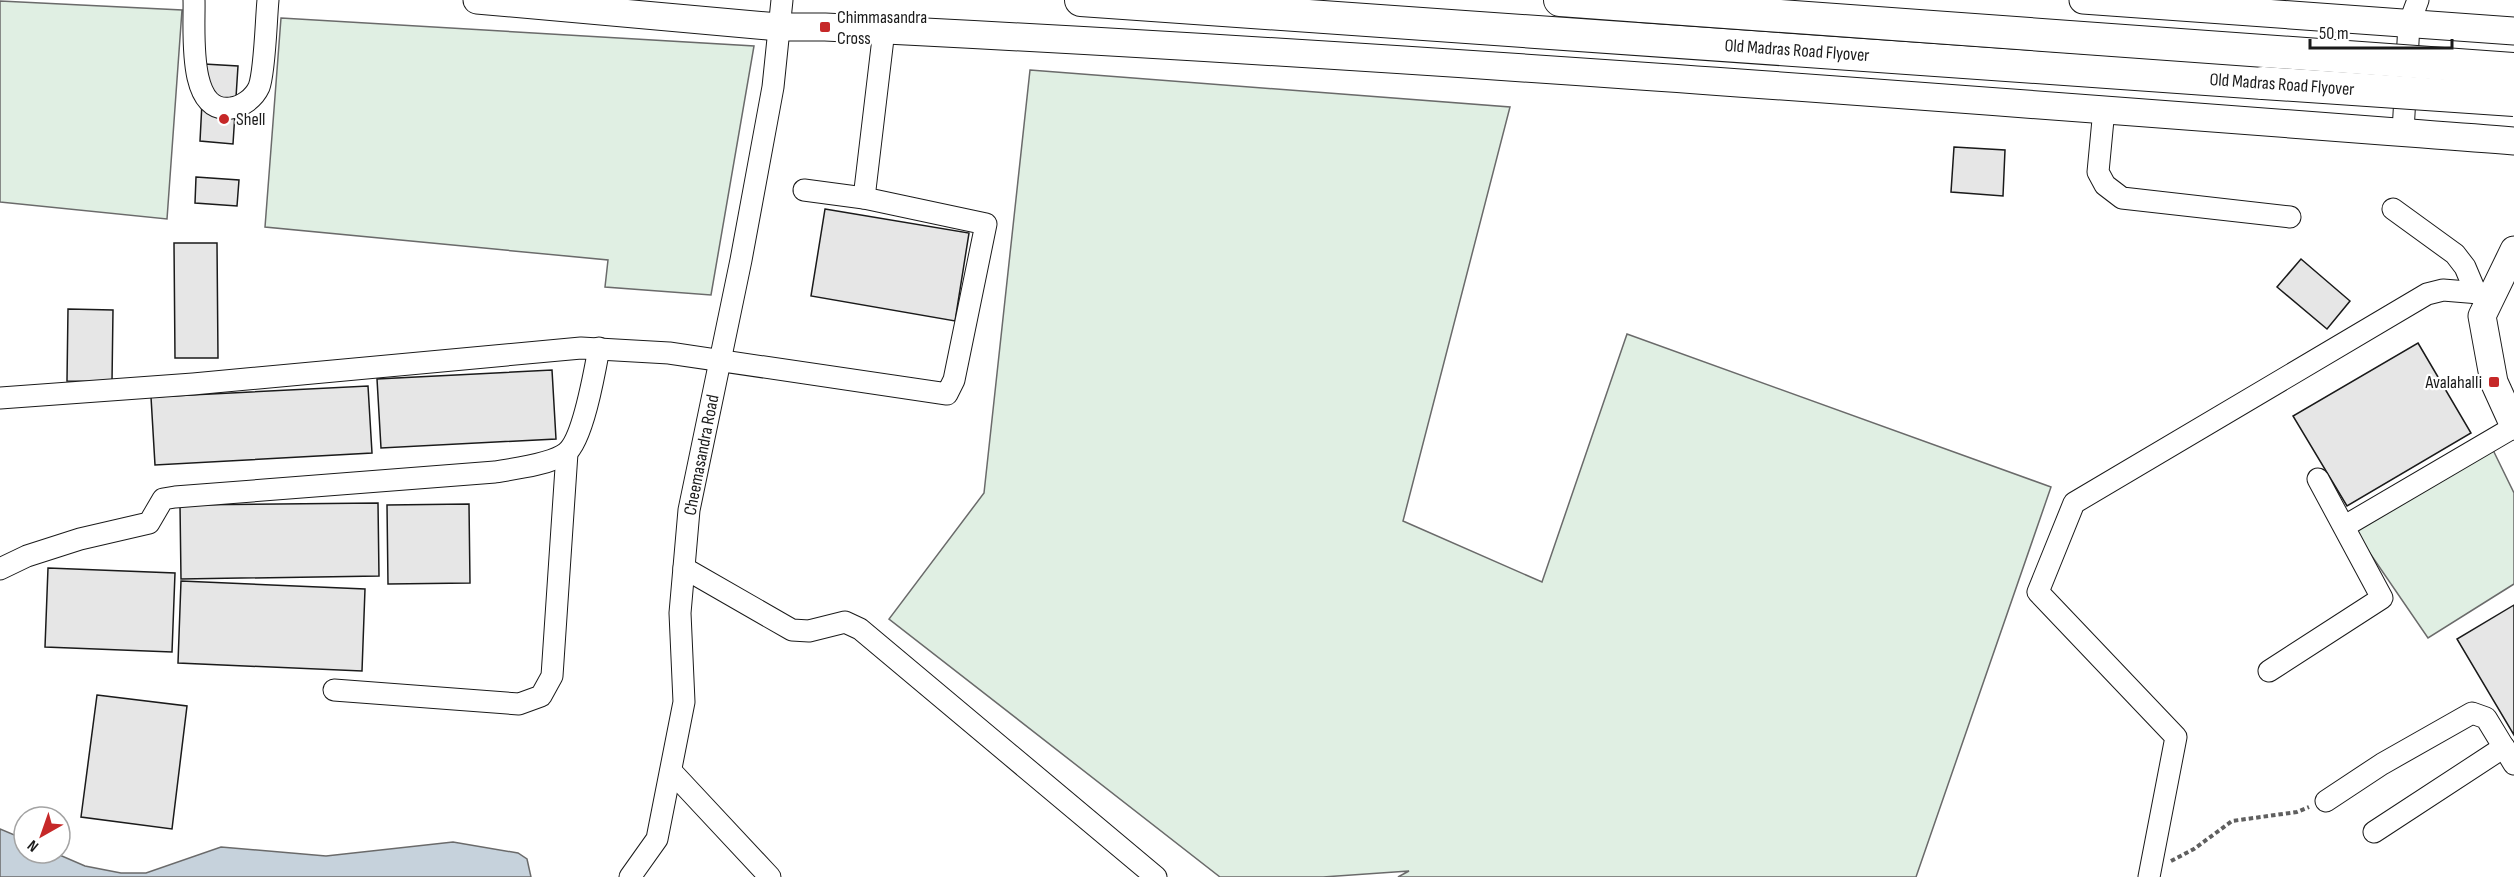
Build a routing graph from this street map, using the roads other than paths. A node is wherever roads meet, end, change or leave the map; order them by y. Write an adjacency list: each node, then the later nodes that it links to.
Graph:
1 (194, 0): 2 (street)
2 (268, 0)
3 (477, 0): 10 (main road)
4 (782, 0): 10 (street, Cheemasandra Road)
5 (1081, 0): 14 (highway, Old Madras Road Flyover, bridge)
6 (1560, 0): 13 (highway, Old Madras Road Flyover, bridge)
7 (2098, 1): 8 (main road)
8 (2300, 9): 9 (main road)
9 (2413, 12): 12 (main road); 16 (street)
10 (778, 27): 11 (main road); 25 (street, Cheemasandra Road)
11 (884, 30): 15 (main road); 19 (street)
12 (2514, 31)
13 (2514, 69)
14 (2514, 100)
15 (2104, 109): 16 (main road); 21 (street)
16 (2403, 132): 17 (main road)
17 (2514, 141)
18 (804, 190): 19 (street)
19 (864, 198): 25 (street)
20 (2393, 209): 23 (street)
21 (2290, 217)
22 (2513, 256): 23 (main road)
23 (2484, 293): 27 (main road); 39 (street)
24 (599, 348): 25 (street); 26 (street); 28 (street)
25 (720, 360): 31 (street, Cheemasandra Road)
26 (0, 398)
27 (2514, 427): 30 (street)
28 (567, 453): 32 (street); 34 (street)
29 (2318, 478): 30 (street)
30 (2345, 526): 33 (street)
31 (684, 568): 36 (street, Cheemasandra Road); 42 (street)
32 (0, 569)
33 (2269, 671)
34 (334, 690)
35 (2509, 755): 37 (street); 38 (street)
36 (671, 771): 40 (street, Cheemasandra Road); 41 (street)
37 (2326, 801)
38 (2374, 832)
39 (2150, 874)
40 (630, 877)
41 (771, 877)
42 (1156, 877)

